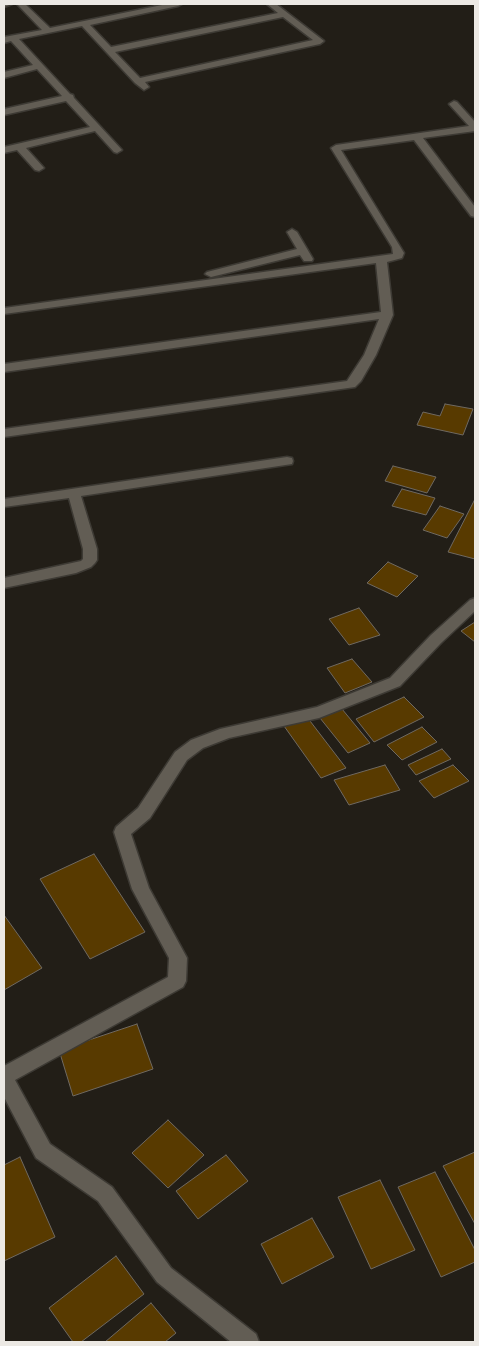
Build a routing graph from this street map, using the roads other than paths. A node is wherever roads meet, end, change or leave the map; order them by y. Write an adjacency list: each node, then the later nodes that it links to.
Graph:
1 (8, 4): 5 (street)
2 (21, 4): 8 (street)
3 (178, 4): 7 (street)
4 (271, 4): 6 (street)
5 (4, 5)
6 (285, 14): 10 (street); 13 (street)
7 (83, 23): 8 (street); 10 (street)
8 (48, 31): 9 (street)
9 (8, 39): 11 (street)
10 (110, 50): 13 (street)
11 (40, 66): 12 (street); 15 (street)
12 (4, 74)
13 (138, 81): 14 (street)
14 (146, 88)
15 (70, 97): 17 (street); 18 (street)
16 (454, 104): 19 (street)
17 (4, 112)
18 (97, 128): 21 (street); 23 (street)
19 (475, 128): 20 (street)
20 (417, 137): 25 (street); 28 (street)
21 (19, 146): 22 (street); 24 (street)
22 (4, 150)
23 (117, 150)
24 (39, 168)
25 (475, 214)
26 (292, 232): 27 (street)
27 (303, 251): 29 (street); 30 (street)
28 (381, 259): 29 (street); 32 (street)
29 (313, 269): 30 (street)
30 (134, 293): 31 (street)
31 (4, 311)
32 (388, 315): 33 (street); 34 (street)
33 (4, 368)
34 (4, 433)
35 (287, 461): 36 (street)
36 (74, 493): 37 (street); 38 (street)
37 (4, 503)
38 (4, 583)
39 (475, 603): 40 (street)
40 (4, 1078): 41 (street)
41 (248, 1342)

